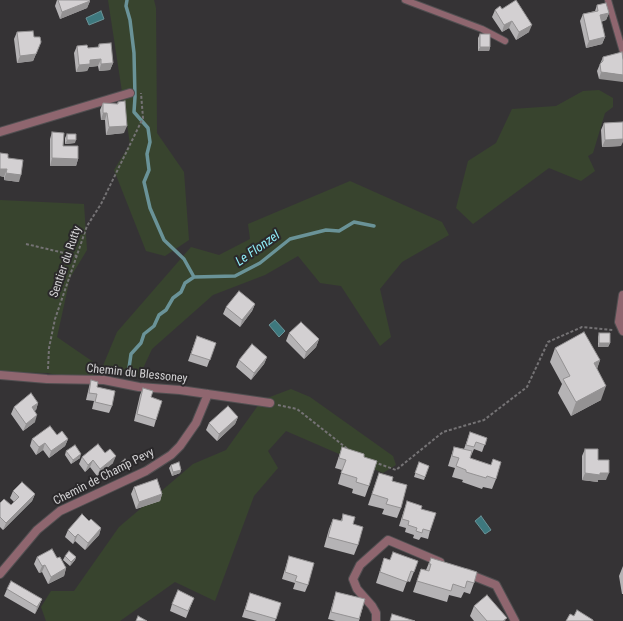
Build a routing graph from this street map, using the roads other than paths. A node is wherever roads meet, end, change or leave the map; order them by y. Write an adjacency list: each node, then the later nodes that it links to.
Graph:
1 (405, 0): 3 (lane)
2 (608, 0): 4 (lane)
3 (505, 41)
4 (623, 52)
5 (130, 93): 6 (street)
6 (0, 132)
7 (623, 295): 8 (street)
8 (622, 330)
9 (0, 375): 10 (street, Chemin du Blessoney)
10 (208, 394): 11 (street, Chemin du Blessoney); 14 (street, Chemin de Champ Pevy)
11 (270, 403)
12 (445, 564): 15 (street)
13 (460, 570): 16 (street)
14 (0, 574)
15 (376, 621)
16 (515, 621)

